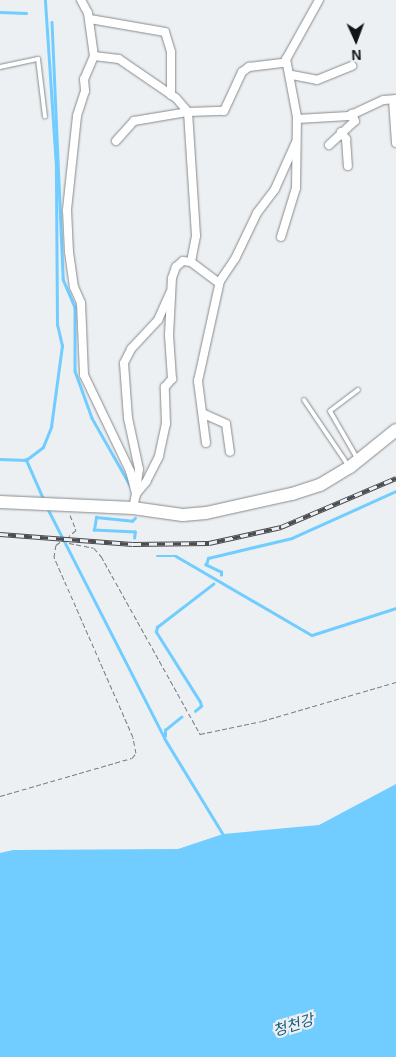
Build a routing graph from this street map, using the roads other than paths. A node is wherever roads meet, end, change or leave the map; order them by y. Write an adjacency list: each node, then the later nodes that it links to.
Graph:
1 (81, 0): 3 (street)
2 (319, 0): 5 (street)
3 (90, 19): 4 (street); 9 (street)
4 (94, 56): 9 (street); 32 (street)
5 (286, 59): 8 (street); 11 (street)
6 (352, 66): 8 (street)
7 (0, 67): 13 (lane)
8 (292, 75): 14 (street)
9 (171, 95): 11 (street)
10 (394, 99): 12 (street); 18 (street)
11 (188, 112): 16 (street); 22 (street)
12 (352, 114): 14 (street); 15 (street)
13 (44, 117)
14 (297, 119): 17 (street)
15 (342, 132): 19 (street); 20 (street)
16 (116, 141)
17 (296, 142): 21 (street); 23 (street)
18 (396, 143)
19 (329, 145)
20 (348, 166)
21 (281, 237)
22 (191, 262): 23 (street); 24 (street)
23 (219, 283): 27 (street)
24 (171, 290): 32 (street); 32 (street)
25 (358, 390): 31 (lane)
26 (304, 400): 31 (lane)
27 (204, 414): 29 (street); 30 (street)
28 (396, 430): 31 (main road)
29 (206, 442)
30 (230, 452)
31 (354, 463): 34 (main road)
32 (136, 494): 34 (street)
33 (0, 502): 34 (main road)
34 (134, 508)

